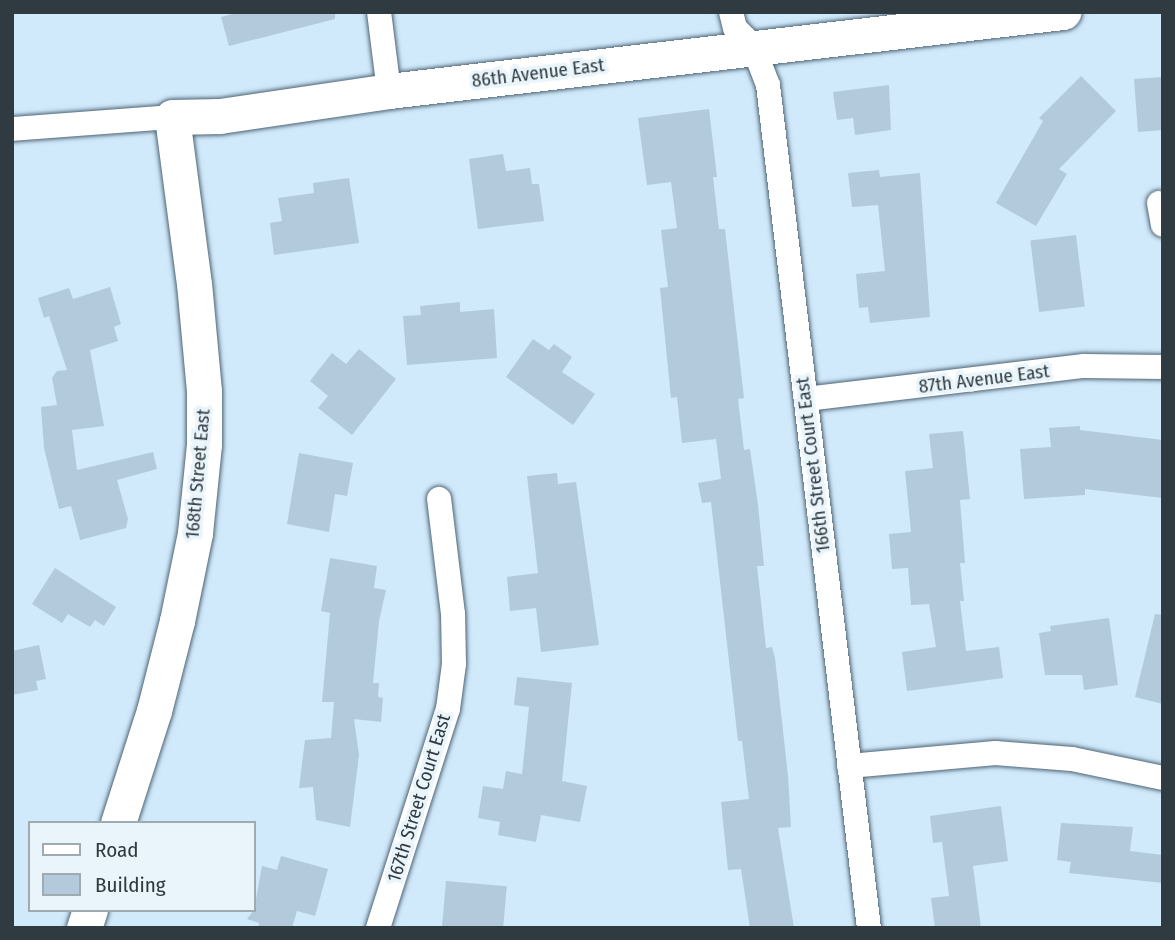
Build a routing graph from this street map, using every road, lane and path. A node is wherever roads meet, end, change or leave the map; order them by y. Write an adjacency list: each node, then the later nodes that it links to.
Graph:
1 (379, 12): 6 (street)
2 (731, 12): 5 (street, 166th Street Court East)
3 (1063, 12): 4 (street, 86th Avenue East)
4 (930, 20): 5 (street, 86th Avenue East)
5 (753, 46): 6 (street, 86th Avenue East); 10 (street, 166th Street Court East)
6 (389, 91): 7 (street, 86th Avenue East)
7 (172, 117): 8 (street, 86th Avenue East); 14 (street, 168th Street East)
8 (12, 129)
9 (1163, 367): 10 (street, 87th Avenue East)
10 (806, 399): 12 (street, 166th Street Court East)
11 (439, 499): 15 (street, 167th Street Court East)
12 (849, 766): 13 (street); 16 (street, 166th Street Court East)
13 (1163, 778)
14 (119, 821)
15 (378, 928)
16 (869, 928)

